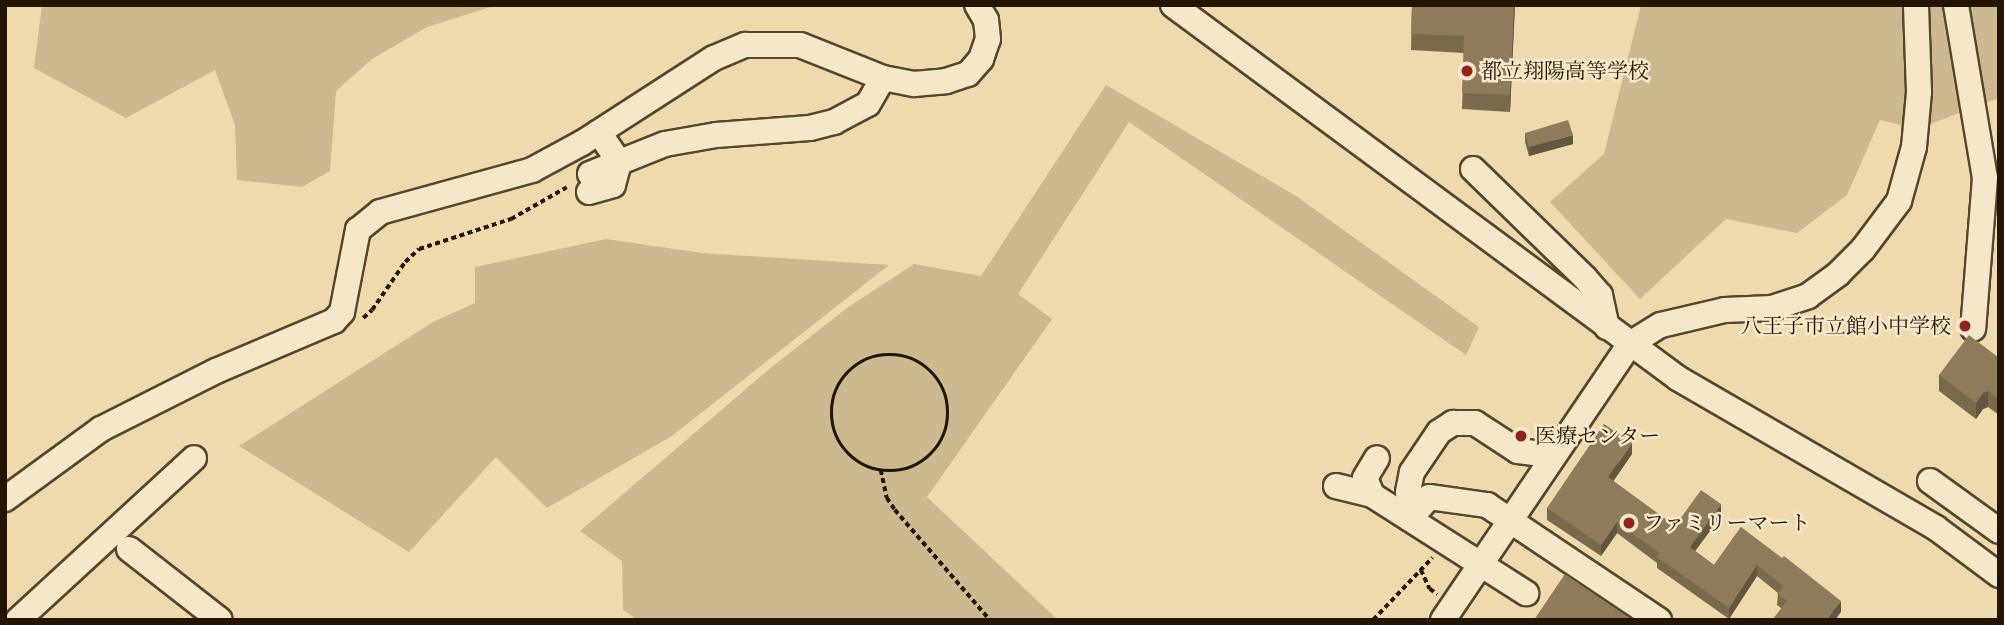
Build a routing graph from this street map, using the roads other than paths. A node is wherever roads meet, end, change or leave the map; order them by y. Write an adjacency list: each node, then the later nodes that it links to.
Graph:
1 (977, 5): 5 (street)
2 (1173, 5): 10 (street)
3 (1916, 5): 12 (street)
4 (1956, 5): 11 (street)
5 (883, 78): 6 (street); 7 (street)
6 (599, 132): 7 (street); 19 (street)
7 (619, 162): 9 (street)
8 (1473, 169): 10 (street)
9 (589, 183)
10 (1607, 327): 12 (street)
11 (1972, 330)
12 (1630, 344): 13 (street); 25 (street)
13 (1553, 455): 20 (street); 21 (street)
14 (194, 458): 28 (street)
15 (1377, 458): 18 (street)
16 (1930, 481): 22 (street)
17 (1336, 486): 18 (street)
18 (1373, 495): 20 (street)
19 (5, 499)
20 (1410, 519): 21 (street); 24 (street)
21 (1510, 520): 24 (street); 30 (street)
22 (1999, 531)
23 (129, 549): 29 (street)
24 (1479, 564): 26 (street); 27 (street)
25 (1999, 575)
26 (1526, 593)
27 (1447, 613)
28 (18, 620)
29 (220, 620)
30 (1659, 620)

